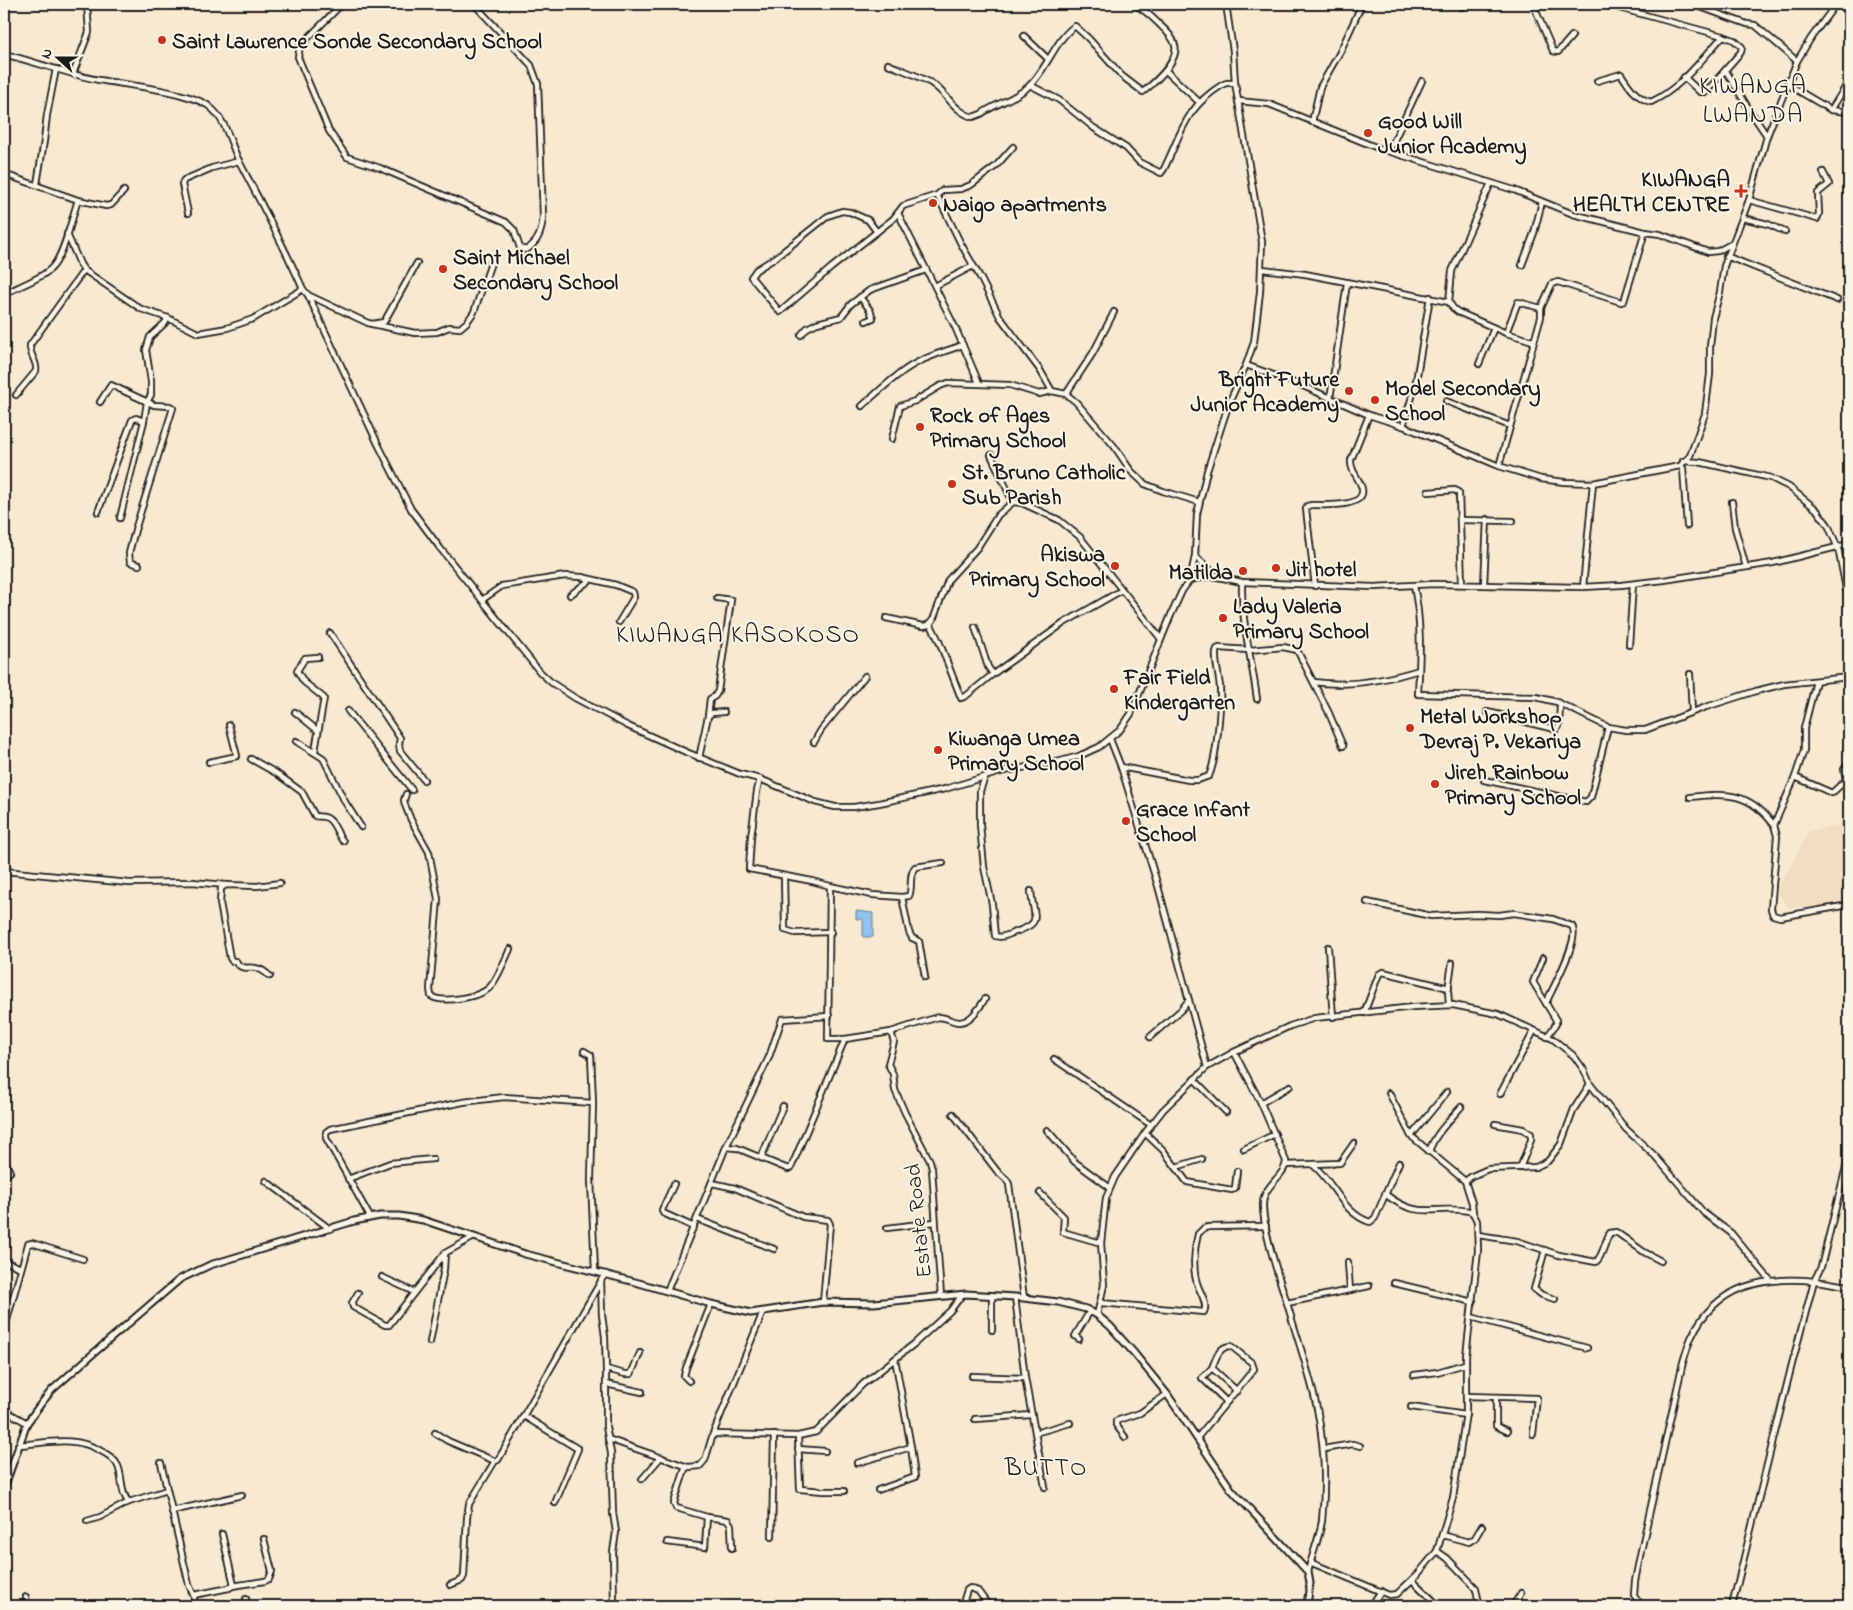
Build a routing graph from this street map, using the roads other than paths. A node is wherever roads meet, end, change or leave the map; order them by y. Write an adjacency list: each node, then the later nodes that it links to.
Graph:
1 (87, 4): 21 (street)
2 (342, 4): 3 (street)
3 (474, 4)
4 (1134, 4): 19 (street)
5 (1226, 4): 26 (street)
6 (1362, 4): 33 (street)
7 (1533, 4): 12 (street)
8 (1604, 4): 13 (street)
9 (1692, 4): 16 (street)
10 (1836, 4): 16 (street)
11 (1024, 36): 15 (street)
12 (1572, 36)
13 (1723, 36): 20 (street); 22 (street)
14 (4, 54): 18 (street)
15 (1048, 59): 19 (street); 28 (street)
16 (1797, 61): 27 (street)
17 (888, 64): 28 (street)
18 (56, 69): 21 (street); 40 (street)
19 (1166, 71): 30 (street)
20 (1726, 71): 22 (street); 34 (street)
21 (73, 74): 37 (street)
22 (1684, 77): 24 (street)
23 (1422, 81): 36 (street)
24 (1597, 81)
25 (1849, 81): 31 (street)
26 (1235, 83): 29 (street); 30 (street)
27 (1787, 84): 31 (street); 34 (street)
28 (1030, 85): 30 (street)
29 (1238, 101): 33 (street); 60 (street)
30 (1199, 102)
31 (1831, 110): 32 (street)
32 (1849, 112)
33 (1312, 122): 36 (street)
34 (1767, 136): 45 (street)
35 (1013, 147): 43 (street)
36 (1389, 151): 41 (street)
37 (239, 161): 47 (street); 65 (street)
38 (1823, 172): 45 (street)
39 (4, 174): 40 (street)
40 (36, 184): 44 (street)
41 (1491, 184): 46 (street); 71 (street)
42 (124, 191): 44 (street)
43 (937, 195): 48 (street); 59 (street)
44 (78, 200): 53 (street)
45 (1750, 200): 49 (street)
46 (1542, 202): 51 (street); 58 (street)
47 (188, 213)
48 (898, 213): 50 (street); 62 (street)
49 (1743, 218): 52 (street); 54 (street)
50 (877, 232): 50 (street)
51 (1645, 232): 54 (street); 72 (street)
52 (1785, 232)
53 (67, 234): 61 (street); 66 (street)
54 (1731, 244): 55 (street)
55 (1726, 256): 70 (street); 99 (street)
56 (417, 263): 76 (street)
57 (490, 263): 76 (street)
58 (1522, 265)
59 (973, 266): 64 (street); 85 (street)
60 (1262, 269): 63 (street); 83 (street)
61 (84, 270): 74 (street); 86 (street)
62 (926, 270): 64 (street); 68 (street)
63 (1347, 283): 69 (street); 88 (street)
64 (935, 286): 81 (street)
65 (303, 289): 67 (street); 74 (street)
66 (4, 294)
67 (308, 295): 76 (street); 130 (street)
68 (860, 297): 75 (street); 79 (street)
69 (1430, 297): 71 (street); 95 (street)
70 (1837, 300)
71 (1449, 302): 77 (street)
72 (1541, 308): 78 (street); 80 (street)
73 (1114, 312): 87 (street)
74 (168, 318): 91 (street)
75 (866, 321)
76 (372, 324)
77 (1494, 328): 78 (street); 82 (street)
78 (1506, 333): 80 (street)
79 (801, 335)
80 (1533, 341): 96 (street)
81 (963, 345): 84 (street); 92 (street)
82 (1479, 364)
83 (1246, 365): 88 (street); 104 (street)
84 (978, 383): 85 (street); 97 (street)
85 (1052, 391): 87 (street)
86 (16, 394)
87 (1066, 394): 104 (street)
88 (1330, 399): 93 (street)
89 (1446, 401): 96 (street)
90 (100, 402): 91 (street)
91 (147, 402): 94 (street); 115 (street)
92 (862, 406)
93 (1369, 415): 95 (street); 124 (street)
94 (144, 421): 106 (street); 107 (street)
95 (1404, 426): 100 (street)
96 (1510, 426): 100 (street)
97 (892, 439)
98 (991, 454): 103 (street)
99 (1682, 464): 101 (street); 111 (street); 113 (street)
100 (1499, 466): 101 (street)
101 (1593, 482): 126 (street)
102 (1428, 492): 109 (street)
103 (1013, 502): 127 (street); 134 (street)
104 (1199, 502): 114 (street)
105 (1732, 502): 116 (street)
106 (98, 512)
107 (120, 518)
108 (1487, 519): 109 (street); 110 (street); 123 (street)
109 (1460, 520): 121 (street)
110 (1513, 521)
111 (1687, 526)
112 (1849, 544): 113 (street)
113 (1838, 548): 116 (street); 131 (street)
114 (1195, 556): 117 (street); 119 (street)
115 (139, 565)
116 (1746, 567): 122 (street)
117 (1218, 577): 119 (street); 120 (street)
118 (590, 580): 128 (street); 130 (street); 133 (street)
119 (1190, 580): 137 (street)
120 (1242, 582): 124 (street); 139 (street)
121 (1462, 584): 123 (street); 125 (street)
122 (1634, 584): 126 (street); 138 (street)
123 (1484, 585): 126 (street)
124 (1315, 586): 125 (street)
125 (1414, 586): 141 (street)
126 (1582, 587)
127 (1122, 590): 137 (street); 142 (street)
128 (570, 595)
129 (717, 598): 155 (street)
130 (482, 600): 164 (street)
131 (1849, 604)
132 (886, 618): 134 (street)
133 (619, 622)
134 (930, 623): 142 (street)
135 (975, 627): 142 (street)
136 (330, 633): 172 (street)
137 (1161, 639): 159 (street)
138 (1629, 645)
139 (1249, 650): 147 (street); 148 (street); 168 (street)
140 (318, 657): 158 (street)
141 (1419, 670): 147 (street); 149 (street)
142 (993, 674)
143 (1690, 674): 154 (street)
144 (865, 676): 161 (street)
145 (1849, 677): 146 (street)
146 (1816, 681): 154 (street); 170 (street)
147 (1314, 682): 162 (street)
148 (1258, 699)
149 (1560, 705): 153 (street); 157 (street)
150 (348, 711): 174 (street)
151 (295, 712): 158 (street)
152 (724, 712): 155 (street)
153 (1487, 712)
154 (1692, 712): 157 (street)
155 (708, 716): 164 (street)
156 (229, 725): 166 (street)
157 (1608, 727): 173 (street)
158 (317, 730): 163 (street)
159 (1110, 739): 168 (street); 169 (street)
160 (296, 740): 163 (street)
161 (814, 742)
162 (1343, 746)
163 (314, 751): 178 (street)
164 (699, 758): 171 (street)
165 (251, 759): 179 (street)
166 (209, 762)
167 (1849, 764): 170 (street)
168 (1121, 767): 199 (street)
169 (985, 777): 171 (street); 186 (street)
170 (1795, 777): 177 (street)
171 (760, 779): 182 (street)
172 (424, 780)
173 (1484, 780)
174 (412, 790)
175 (406, 794): 192 (street)
176 (1690, 797): 177 (street)
177 (1774, 825): 189 (street)
178 (361, 827)
179 (343, 842)
180 (942, 863): 187 (street)
181 (4, 871): 184 (street)
182 (784, 876): 185 (street); 190 (street)
183 (280, 883): 184 (street)
184 (226, 885): 195 (street)
185 (830, 886): 187 (street); 190 (street)
186 (1031, 891)
187 (902, 897): 196 (street)
188 (1367, 902): 200 (street)
189 (1849, 905)
190 (830, 932): 203 (street)
191 (1328, 947): 204 (street)
192 (510, 949)
193 (1543, 958): 200 (street)
194 (1452, 963): 197 (street)
195 (270, 976)
196 (925, 977)
197 (1449, 988): 201 (street); 202 (street)
198 (985, 1000): 206 (street)
199 (1189, 1000): 207 (street); 213 (street)
200 (1546, 1002): 208 (street)
201 (1449, 1005): 202 (street); 205 (street)
202 (1364, 1013): 204 (street)
203 (828, 1016): 209 (street); 233 (street)
204 (1333, 1017): 211 (street)
205 (1534, 1030): 208 (street); 219 (street)
206 (891, 1032): 209 (street); 259 (street, Estate Road)
207 (1150, 1037)
208 (1547, 1037): 215 (street)
209 (845, 1039): 238 (street)
210 (584, 1051): 220 (street)
211 (1234, 1052): 213 (street); 221 (street)
212 (1054, 1059): 227 (street)
213 (1207, 1067): 214 (street)
214 (1194, 1079): 224 (street); 227 (street)
215 (1590, 1084): 245 (street); 279 (street)
216 (1290, 1086): 221 (street)
217 (1447, 1092): 231 (street)
218 (1389, 1093): 231 (street)
219 (1500, 1094)
220 (593, 1103): 248 (street); 275 (street)
221 (1261, 1103): 230 (street)
222 (783, 1106): 238 (street)
223 (1461, 1107): 235 (street)
224 (1226, 1112)
225 (953, 1114): 292 (street)
226 (1495, 1124): 245 (street)
227 (1151, 1125): 229 (street)
228 (1047, 1130): 253 (street)
229 (1145, 1132): 244 (street); 253 (street)
230 (1275, 1134): 234 (street); 242 (street)
231 (1411, 1136): 235 (street)
232 (1354, 1143): 243 (street)
233 (726, 1147): 238 (street); 251 (street)
234 (1244, 1149)
235 (1429, 1152): 250 (street)
236 (1849, 1155): 280 (street)
237 (4, 1158): 247 (street)
238 (761, 1158)
239 (432, 1159): 248 (street)
240 (1202, 1159): 244 (street)
241 (1398, 1163): 255 (street)
242 (1286, 1164): 243 (street); 260 (street)
243 (1314, 1165): 255 (street)
244 (1176, 1167): 246 (street)
245 (1520, 1168): 250 (street)
246 (1237, 1171)
247 (4, 1177)
248 (348, 1179): 257 (street)
249 (266, 1180): 263 (street)
250 (1465, 1181): 256 (street)
251 (712, 1182): 258 (street); 295 (street)
252 (674, 1184): 261 (street)
253 (1109, 1186): 266 (street)
254 (1040, 1194): 266 (street)
255 (1384, 1194): 256 (street)
256 (1473, 1214): 264 (street)
257 (370, 1217): 263 (street); 265 (street)
258 (697, 1219): 261 (street); 267 (street)
259 (935, 1222): 262 (street); 290 (street, Estate Road)
260 (1266, 1226): 298 (street); 299 (street)
261 (694, 1227): 285 (street)
262 (887, 1228)
263 (330, 1229): 332 (street)
264 (1478, 1235): 268 (street); 296 (street)
265 (474, 1237): 269 (street); 275 (street)
266 (1101, 1243): 298 (street)
267 (774, 1249)
268 (1545, 1250): 272 (street); 293 (street)
269 (445, 1253): 286 (street); 308 (street)
270 (83, 1258): 274 (street)
271 (4, 1261): 274 (street)
272 (1661, 1261)
273 (1348, 1262): 284 (street)
274 (20, 1268): 297 (street)
275 (595, 1272): 276 (street)
276 (606, 1274): 278 (street); 285 (street)
277 (382, 1277): 286 (street)
278 (601, 1280): 314 (street); 330 (street)
279 (1770, 1280): 280 (street); 396 (street)
280 (1814, 1281): 283 (street); 397 (street)
281 (1394, 1283): 296 (street)
282 (1369, 1286): 284 (street)
283 (1849, 1286)
284 (1350, 1290): 299 (street)
285 (667, 1291): 300 (street)
286 (414, 1292): 287 (street)
287 (358, 1293)
288 (962, 1295): 289 (street); 290 (street); 311 (street)
289 (992, 1295): 291 (street); 305 (street)
290 (941, 1296): 295 (street)
291 (1015, 1297): 292 (street); 317 (street)
292 (1024, 1298): 301 (street)
293 (1555, 1299)
294 (4, 1300): 297 (street)
295 (823, 1302): 302 (street)
296 (1473, 1302): 304 (street)
297 (11, 1303): 306 (street)
298 (1101, 1303): 303 (street)
299 (1287, 1303): 348 (street)
300 (711, 1304): 302 (street); 318 (street)
301 (1090, 1311): 303 (street); 307 (street)
302 (763, 1312): 337 (street)
303 (1097, 1315): 322 (street)
304 (1471, 1317): 309 (street); 312 (street)
305 (992, 1330)
306 (4, 1331)
307 (1079, 1339)
308 (430, 1342)
309 (1587, 1348)
310 (640, 1352): 314 (street)
311 (895, 1359): 340 (street); 346 (street)
312 (1465, 1364): 315 (street); 323 (street)
313 (1212, 1368): 320 (street); 320 (street); 325 (street)
314 (606, 1369): 319 (street)
315 (1414, 1375)
316 (972, 1376): 317 (street)
317 (1025, 1378): 328 (street)
318 (689, 1381)
319 (606, 1384): 321 (street); 343 (street)
320 (1237, 1391): 325 (street)
321 (642, 1392)
322 (1166, 1394): 341 (street); 342 (street)
323 (1466, 1396): 324 (street); 329 (street)
324 (1496, 1397): 334 (street); 338 (street)
325 (1227, 1402): 342 (street)
326 (1411, 1407): 329 (street)
327 (4, 1410): 332 (street)
328 (1032, 1415): 331 (street); 336 (street)
329 (1466, 1415): 369 (street)
330 (524, 1416): 351 (street); 363 (street)
331 (975, 1419)
332 (27, 1423): 344 (street)
333 (1070, 1423): 336 (street)
334 (1507, 1431)
335 (435, 1433): 351 (street)
336 (1035, 1433): 356 (street)
337 (713, 1434): 339 (street); 354 (street)
338 (1533, 1434)
339 (774, 1435): 340 (street); 370 (street)
340 (798, 1436): 347 (street)
341 (1125, 1438)
342 (1197, 1438): 376 (street)
343 (608, 1439): 350 (street); 388 (street)
344 (18, 1445): 357 (street); 362 (street)
345 (1360, 1446): 348 (street)
346 (910, 1447): 353 (street); 359 (street)
347 (798, 1449): 349 (street); 360 (street)
348 (1323, 1449): 375 (street)
349 (825, 1452)
350 (661, 1457): 354 (street); 355 (street)
351 (495, 1461): 378 (street)
352 (160, 1463): 358 (street)
353 (857, 1464)
354 (688, 1467): 365 (street)
355 (642, 1479)
356 (1045, 1487)
357 (4, 1488)
358 (167, 1490): 362 (street); 364 (street)
359 (878, 1490)
360 (844, 1491)
361 (242, 1495): 364 (street)
362 (128, 1502): 366 (street)
363 (555, 1503)
364 (172, 1512): 382 (street)
365 (707, 1517): 372 (street); 373 (street)
366 (87, 1521)
367 (1482, 1526): 369 (street)
368 (222, 1534): 379 (street)
369 (1442, 1535): 374 (street)
370 (772, 1537)
371 (264, 1539): 379 (street)
372 (668, 1542)
373 (732, 1548)
374 (1437, 1551): 377 (street); 394 (street)
375 (1312, 1563): 376 (street); 380 (street)
376 (1308, 1572): 391 (street)
377 (1412, 1580): 380 (street); 393 (street)
378 (450, 1585)
379 (232, 1586): 382 (street)
380 (1381, 1591): 392 (street)
381 (1521, 1593): 395 (street)
382 (194, 1595): 386 (street)
383 (26, 1597): 385 (street)
384 (246, 1599): 387 (street)
385 (27, 1606)
386 (194, 1606)
387 (246, 1606)
388 (614, 1606)
389 (962, 1606): 390 (street)
390 (989, 1606)
391 (1307, 1606)
392 (1371, 1606)
393 (1439, 1606)
394 (1482, 1606)
395 (1513, 1606)
396 (1642, 1606)
397 (1732, 1606)

